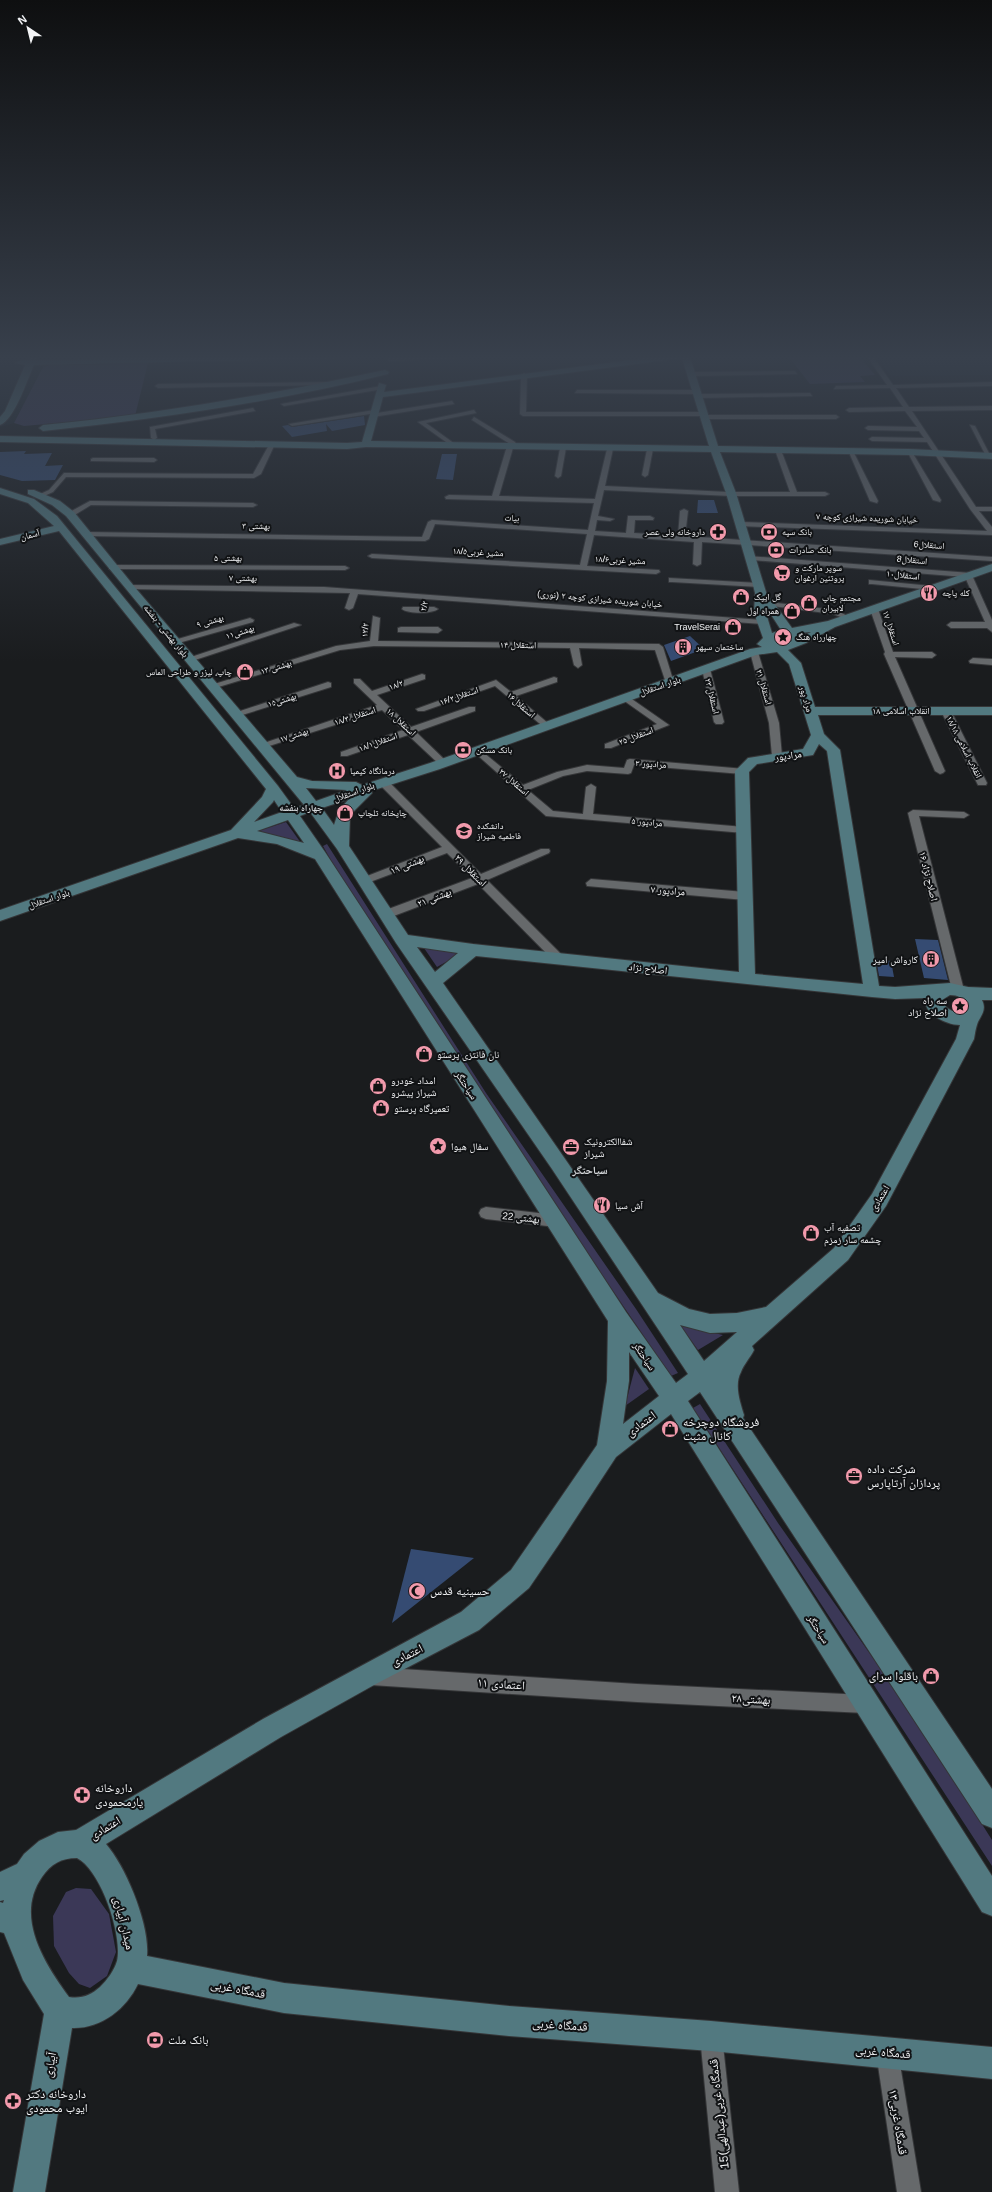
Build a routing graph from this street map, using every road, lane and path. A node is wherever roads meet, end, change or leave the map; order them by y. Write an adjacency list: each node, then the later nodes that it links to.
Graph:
1 (266, 457): 16 (street)
2 (509, 457): 27 (street)
3 (561, 457): 18 (street)
4 (608, 457): 20 (street)
5 (648, 457): 17 (street)
6 (718, 457): 22 (main road)
7 (781, 457): 23 (street)
8 (853, 457): 30 (street)
9 (912, 457): 28 (street)
10 (940, 457): 32 (street)
11 (93, 460): 12 (street)
12 (124, 460): 13 (street); 16 (street)
13 (154, 460)
14 (68, 466): 15 (street)
15 (64, 475): 16 (street); 25 (street)
16 (116, 475)
17 (645, 475)
18 (558, 476)
19 (0, 483): 25 (main road, بلوار بهشتی - بنفشه)
20 (601, 488): 22 (street); 29 (street)
21 (0, 491): 40 (main road, بلوار بهشتی - بنفشه)
22 (731, 494): 23 (street); 39 (main road)
23 (794, 494): 24 (street)
24 (825, 494)
25 (42, 496): 35 (main road, بلوار بهشتی - بنفشه)
26 (449, 497): 27 (street)
27 (495, 498): 29 (street)
28 (937, 500)
29 (598, 501): 36 (street)
30 (874, 501)
31 (253, 505): 35 (street)
32 (974, 509): 33 (street); 41 (street)
33 (992, 509)
34 (684, 511): 46 (street)
35 (70, 514): 42 (main road, بلوار بهشتی - بنفشه)
36 (594, 518): 38 (street); 43 (street)
37 (650, 518): 44 (street)
38 (610, 519)
39 (741, 524): 41 (street, خیابان شوریده شیرازی کوچه ۷); 49 (main road)
40 (60, 528): 48 (main road, آسمان); 73 (main road, بلوار بهشتی - بنفشه)
41 (992, 532)
42 (86, 534): 45 (street, بهشتی ۳); 54 (main road, بلوار بهشتی - بنفشه)
43 (591, 534): 44 (street, بیات); 45 (street, بیات); 57 (street)
44 (630, 536): 46 (street, بیات)
45 (425, 539)
46 (681, 539): 47 (street, بیات)
47 (698, 540): 49 (street, بیات); 53 (street)
48 (0, 541)
49 (747, 544): 51 (main road); 52 (street, استقلال6)
50 (372, 556): 57 (street, مشیر غربی۱۸/۵)
51 (751, 558): 59 (street, استقلال8); 64 (main road)
52 (992, 559)
53 (697, 564)
54 (112, 567): 56 (street, بهشتی ۵); 62 (main road, بلوار بهشتی - بنفشه)
55 (992, 567): 59 (main road, بلوار استقلال)
56 (345, 568)
57 (583, 568): 58 (street, ۱۸/۶مشیر غربی)
58 (656, 572)
59 (968, 575): 63 (main road, بلوار استقلال); 80 (street)
60 (672, 580): 64 (street)
61 (872, 582): 63 (street, استقلال۱۰)
62 (130, 587): 65 (street, بهشتی ۷); 68 (main road, بلوار بهشتی - بنفشه)
63 (932, 588): 72 (main road, بلوار استقلال)
64 (760, 589): 67 (main road); 79 (main road)
65 (356, 591): 66 (street, بهشتی ۷); 69 (street)
66 (436, 596): 71 (street, ۲/۲); 79 (street, خیابان شوریده شیرازی کوچه ۲ (نوری))
67 (772, 604): 74 (main road); 76 (street)
68 (145, 605): 73 (main road); 89 (main road, بلوار بهشتی - بنفشه)
69 (349, 608)
70 (406, 609): 71 (street)
71 (434, 609): 78 (street, ۲/۲)
72 (874, 609): 76 (main road, بلوار استقلال); 97 (street, ۱۷ استقلال)
73 (127, 610): 140 (main road, بلوار بهشتی - بنفشه)
74 (778, 616): 82 (main road); 87 (main road)
75 (376, 618): 91 (street, ۱۳/۲)
76 (848, 618): 82 (main road, بلوار استقلال)
77 (250, 620): 89 (street, بهشتی ۹)
78 (431, 620)
79 (762, 622): 88 (main road)
80 (990, 623): 83 (street)
81 (298, 625): 99 (street, بهشتی۱۱)
82 (830, 625): 87 (main road, بلوار استقلال); 90 (main road, بلوار استقلال)
83 (951, 625)
84 (401, 630): 85 (street)
85 (422, 630): 86 (street); 92 (street)
86 (438, 630)
87 (788, 632): 88 (main road, بلوار استقلال); 90 (main road)
88 (769, 638): 95 (main road, مراد پور); 96 (main road, بلوار استقلال)
89 (175, 641): 99 (main road, بلوار بهشتی - بنفشه)
90 (802, 642): 95 (main road, بلوار استقلال); 102 (main road)
91 (374, 643): 92 (street, استقلال ۱۴); 94 (street, استقلال ۱۴)
92 (422, 644): 93 (street, استقلال ۱۴)
93 (574, 646): 103 (street); 108 (street, استقلال ۱۴)
94 (339, 648): 111 (street, بهشتی ۱۳)
95 (782, 649): 96 (main road, بلوار استقلال); 102 (main road, مراد پور)
96 (754, 652): 104 (main road, بلوار استقلال); 132 (street, ۲۱ استقلال)
97 (888, 654): 98 (street); 119 (street, ۱۷ استقلال)
98 (932, 654)
99 (189, 659): 111 (main road, بلوار بهشتی - بنفشه)
100 (973, 661): 101 (street)
101 (992, 662)
102 (795, 663): 118 (main road, مراد پور)
103 (578, 665)
104 (706, 669): 108 (main road, بلوار استقلال); 123 (street, ۲۳ استقلال)
105 (422, 677): 112 (street, ۱۸/۲)
106 (554, 680): 113 (street)
107 (357, 681): 112 (street, استقلال ۱۸)
108 (670, 682): 114 (main road, بلوار استقلال)
109 (496, 683): 113 (street, استقلال۱۶); 116 (street, استقلال۱۶/۲)
110 (328, 685): 122 (street, بهشتی۱۵)
111 (212, 686): 122 (main road, بلوار بهشتی - بنفشه)
112 (371, 694): 115 (street, استقلال ۱۸)
113 (510, 695): 125 (street, استقلال۱۶)
114 (626, 698): 125 (main road, بلوار استقلال); 129 (street, ۲۵ استقلال)
115 (384, 706): 124 (street, ۱۸/۳ استقلال); 126 (street, استقلال ۱۸)
116 (421, 709)
117 (472, 709): 126 (street, استقلال۱۸/۱)
118 (810, 711): 119 (main road, ۱۸ انقلاب اسلامی); 127 (main road, مراد پور)
119 (912, 711): 120 (main road, ۱۸ انقلاب اسلامی); 135 (street, ۱۷ استقلال)
120 (946, 711): 121 (main road, ۱۸ انقلاب اسلامی); 137 (street, ۱۸/۱۸ انقلاب اسلامی)
121 (992, 711)
122 (236, 714): 128 (main road, بلوار بهشتی - بنفشه)
123 (719, 722)
124 (325, 725): 128 (street, بهشتی۱۷)
125 (546, 726): 130 (main road, بلوار استقلال)
126 (411, 730): 131 (street, استقلال۱۸/۱); 133 (street, استقلال ۱۸)
127 (818, 735): 132 (main road, مرادپور); 164 (main road)
128 (263, 745): 136 (main road, بلوار بهشتی - بنفشه)
129 (608, 746)
130 (478, 751): 133 (main road, بلوار استقلال); 141 (street, ۲۷ استقلال)
131 (344, 754)
132 (777, 756): 134 (main road, مرادپور)
133 (443, 763): 138 (main road, بلوار استقلال)
134 (742, 771): 141 (street, ۳ مرادپور); 147 (main road)
135 (940, 771)
136 (295, 781): 138 (main road); 142 (main road, بلوار بهشتی - بنفشه)
137 (982, 783)
138 (379, 784): 142 (main road, بلوار استقلال); 149 (main road); 150 (street, ۲۹ استقلال)
139 (591, 786): 146 (street)
140 (273, 788): 144 (main road, بلوار بهشتی - بنفشه); 148 (main road)
141 (522, 789): 143 (street, ۲۷ استقلال)
142 (314, 807): 144 (main road, بلوار استقلال); 149 (main road)
143 (550, 814): 146 (street, ۵ مرادپور)
144 (290, 815): 148 (main road, بلوار استقلال); 152 (main road, سیاحتگر)
145 (964, 815): 166 (street, ۱۶ اصلاح نژاد)
146 (588, 817): 147 (street, ۵ مرادپور)
147 (744, 830): 156 (main road)
148 (233, 835): 152 (main road); 158 (main road, بلوار استقلال)
149 (342, 846): 154 (main road)
150 (449, 848): 153 (street, ۲۹ استقلال); 154 (street, ۱۹ بهشتی)
151 (545, 851): 153 (street, ۲۱ بهشتی)
152 (320, 855): 175 (main road, سیاحتگر)
153 (480, 879): 157 (street, ۲۱ بهشتی); 161 (street, ۲۹ استقلال)
154 (366, 880): 157 (main road)
155 (591, 883): 156 (street, ۷ مرادپور)
156 (745, 896): 162 (main road)
157 (387, 914): 159 (main road)
158 (0, 916)
159 (402, 939): 160 (main road, اصلاح نژاد); 163 (main road)
160 (473, 950): 161 (main road, اصلاح نژاد); 163 (main road)
161 (559, 959): 162 (main road, اصلاح نژاد)
162 (747, 978): 164 (main road, اصلاح نژاد)
163 (433, 982): 176 (main road)
164 (872, 991): 167 (main road, اصلاح نژاد)
165 (939, 991): 166 (main road); 167 (main road); 170 (main road)
166 (961, 991): 168 (main road); 171 (main road)
167 (895, 994): 170 (main road)
168 (992, 994)
169 (992, 998): 171 (main road)
170 (936, 1008): 172 (main road)
171 (974, 1013): 172 (main road); 173 (main road, اعتمادی)
172 (952, 1018): 173 (main road)
173 (965, 1039): 178 (main road, اعتمادی)
174 (486, 1213): 175 (street, 22 بهشتی)
175 (556, 1221): 177 (main road, سیاحتگر)
176 (650, 1297): 178 (main road); 179 (main road)
177 (620, 1319): 180 (main road, سیاحتگر); 182 (main road)
178 (768, 1319): 179 (main road, اعتمادی); 181 (main road)
179 (703, 1376): 180 (main road, اعتمادی); 181 (main road)
180 (674, 1399): 182 (main road, اعتمادی); 185 (main road, سیاحتگر)
181 (736, 1427): 186 (main road)
182 (608, 1449): 183 (main road, اعتمادی)
183 (365, 1676): 184 (street, ۱۱ اعتمادی); 187 (main road, اعتمادی)
184 (637, 1693): 185 (street, ۲۸بهشتی)
185 (865, 1704): 190 (main road, سیاحتگر)
186 (992, 1814)
187 (79, 1844): 188 (main road); 192 (main road, میدان آبیاری)
188 (26, 1875): 189 (main road); 191 (main road)
189 (0, 1887)
190 (988, 1888)
191 (8, 1920): 193 (main road)
192 (130, 1968): 193 (main road, میدان آبیاری); 194 (main road, قدمگاه غربی)
193 (60, 2010): 197 (main road, آبیاری)
194 (711, 2036): 195 (main road, قدمگاه غربی); 198 (street, 15قدمگاه غربی(عبدالهی))
195 (887, 2052): 196 (main road, قدمگاه غربی); 199 (street, قدمگاه غربی۱۳)
196 (992, 2063)
197 (29, 2192)
198 (727, 2192)
199 (909, 2192)

